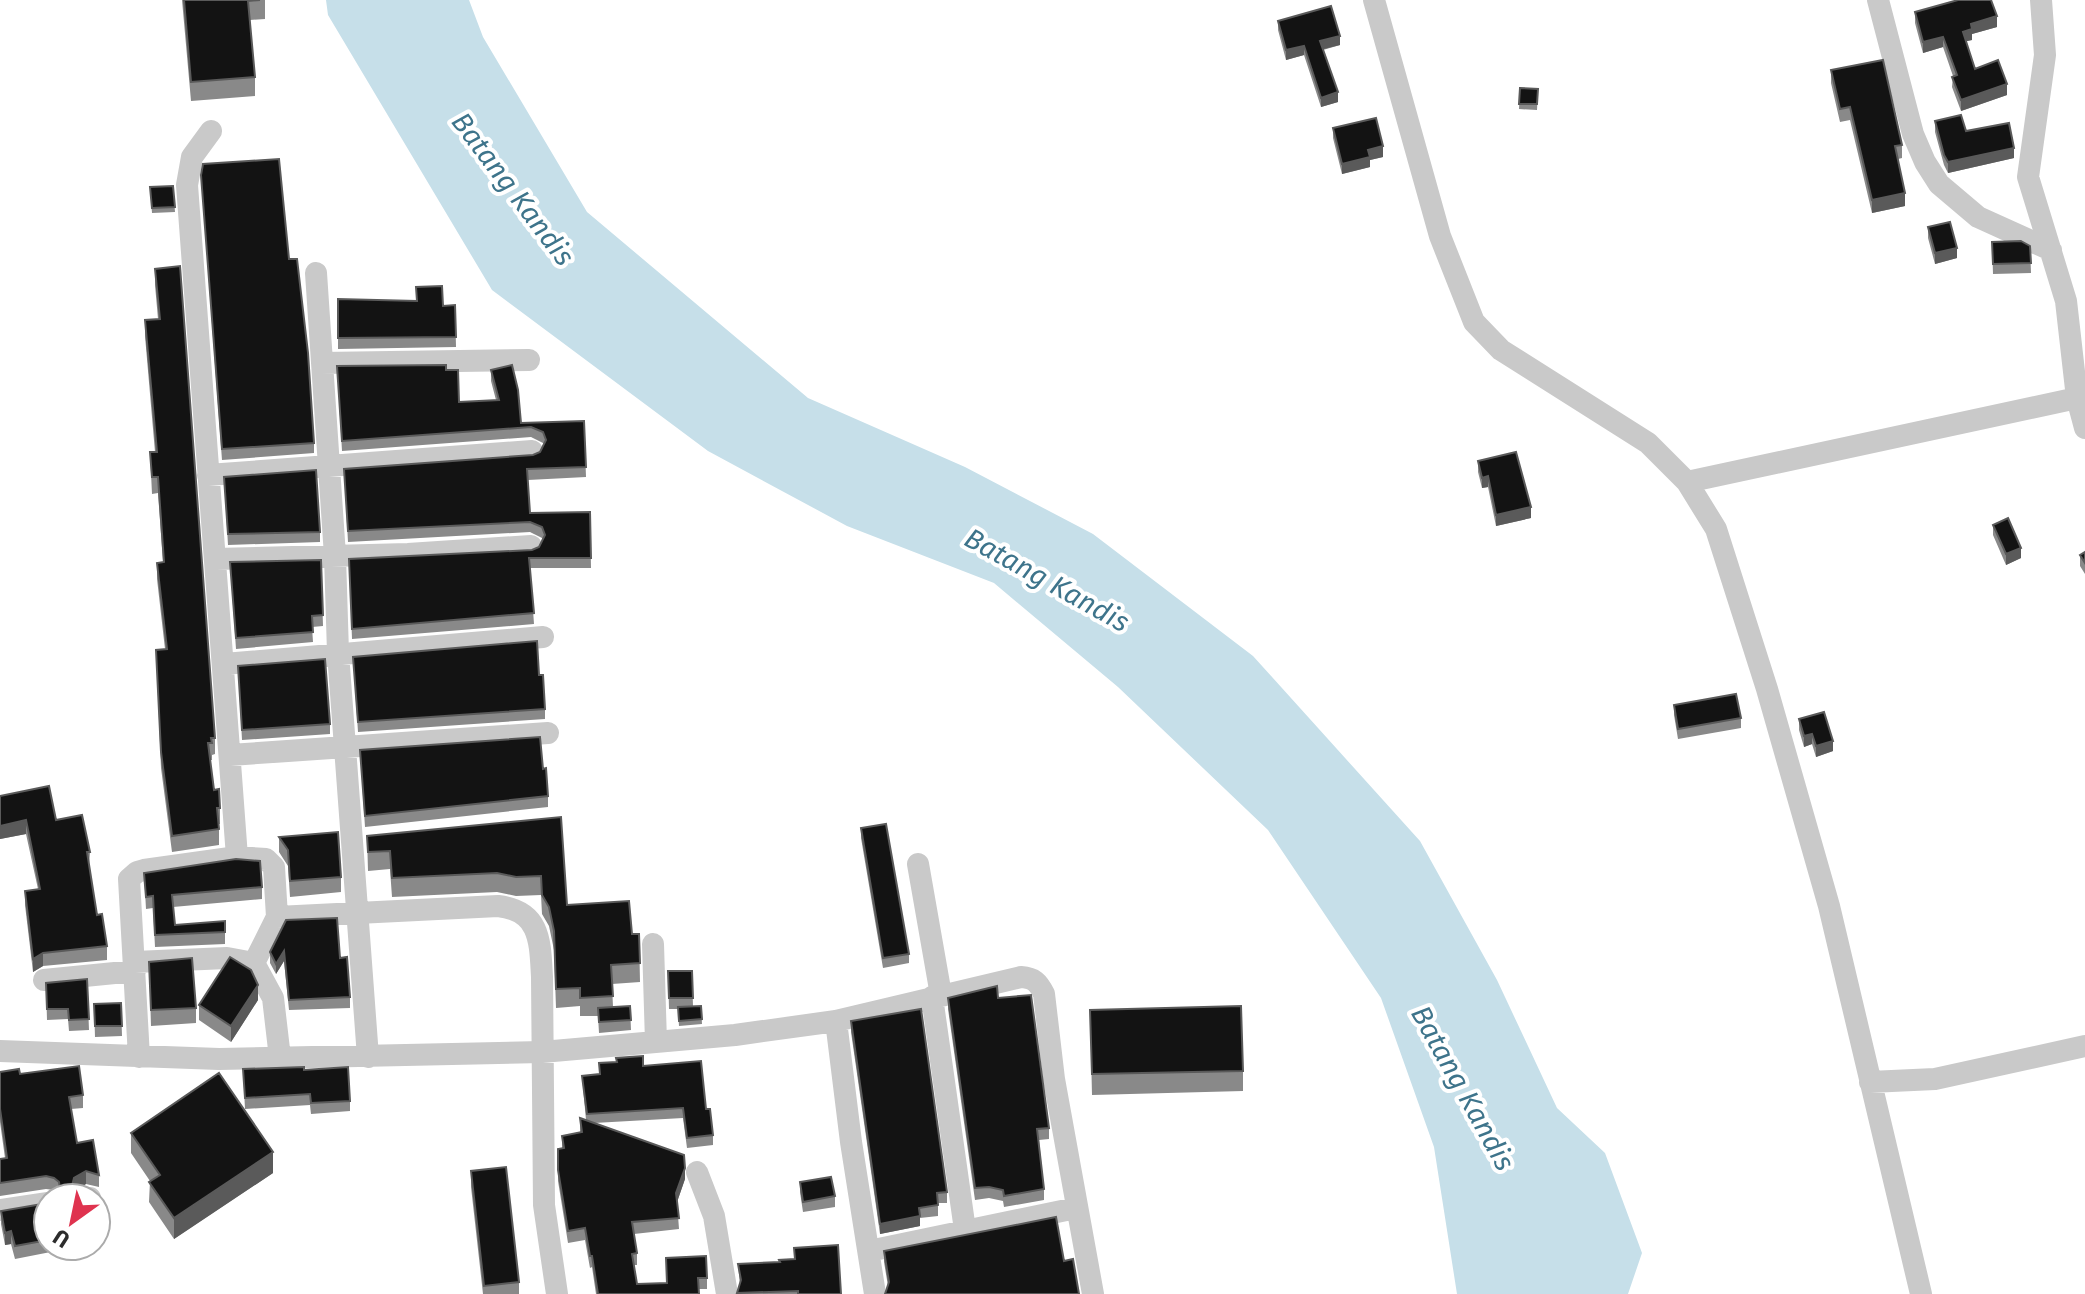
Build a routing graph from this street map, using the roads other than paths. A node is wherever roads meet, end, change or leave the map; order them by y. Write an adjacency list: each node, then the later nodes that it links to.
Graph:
1 (1374, 0): 14 (street)
2 (1878, 0): 5 (street)
3 (2041, 0): 5 (street)
4 (211, 131): 13 (street)
5 (2051, 250): 9 (street)
6 (316, 273): 8 (street)
7 (529, 360): 8 (street)
8 (322, 363): 12 (street)
9 (2077, 398): 10 (street); 14 (street)
10 (2085, 428)
11 (532, 451): 12 (street)
12 (329, 466): 13 (street); 16 (street)
13 (208, 475): 17 (street)
14 (1687, 482): 41 (street)
15 (531, 546): 16 (street)
16 (335, 556): 17 (street); 19 (street)
17 (216, 559): 20 (street)
18 (543, 637): 19 (street)
19 (338, 653): 20 (street); 22 (street)
20 (224, 664): 23 (street)
21 (548, 733): 22 (street)
22 (346, 747): 23 (street); 26 (street)
23 (230, 755): 24 (street)
24 (237, 857): 27 (street); 30 (street)
25 (918, 864): 32 (street)
26 (359, 914): 27 (street); 37 (street); 39 (street)
27 (277, 917): 29 (street)
28 (653, 944): 34 (street)
29 (254, 963): 30 (street); 40 (street)
30 (135, 967): 31 (street); 38 (street)
31 (44, 980)
32 (937, 996): 33 (street); 44 (street); 46 (street)
33 (836, 1021): 34 (street); 47 (street)
34 (656, 1042): 37 (street)
35 (2085, 1046): 41 (street)
36 (0, 1051): 38 (street)
37 (542, 1052): 39 (street); 48 (street)
38 (139, 1057): 40 (street)
39 (368, 1057): 40 (street)
40 (280, 1058)
41 (1870, 1082): 52 (street)
42 (697, 1172): 49 (street)
43 (32, 1205): 45 (street)
44 (1076, 1208): 46 (street); 51 (street)
45 (0, 1210)
46 (965, 1230): 47 (street)
47 (869, 1251): 50 (street)
48 (557, 1294)
49 (727, 1294)
50 (875, 1294)
51 (1093, 1294)
52 (1921, 1294)

